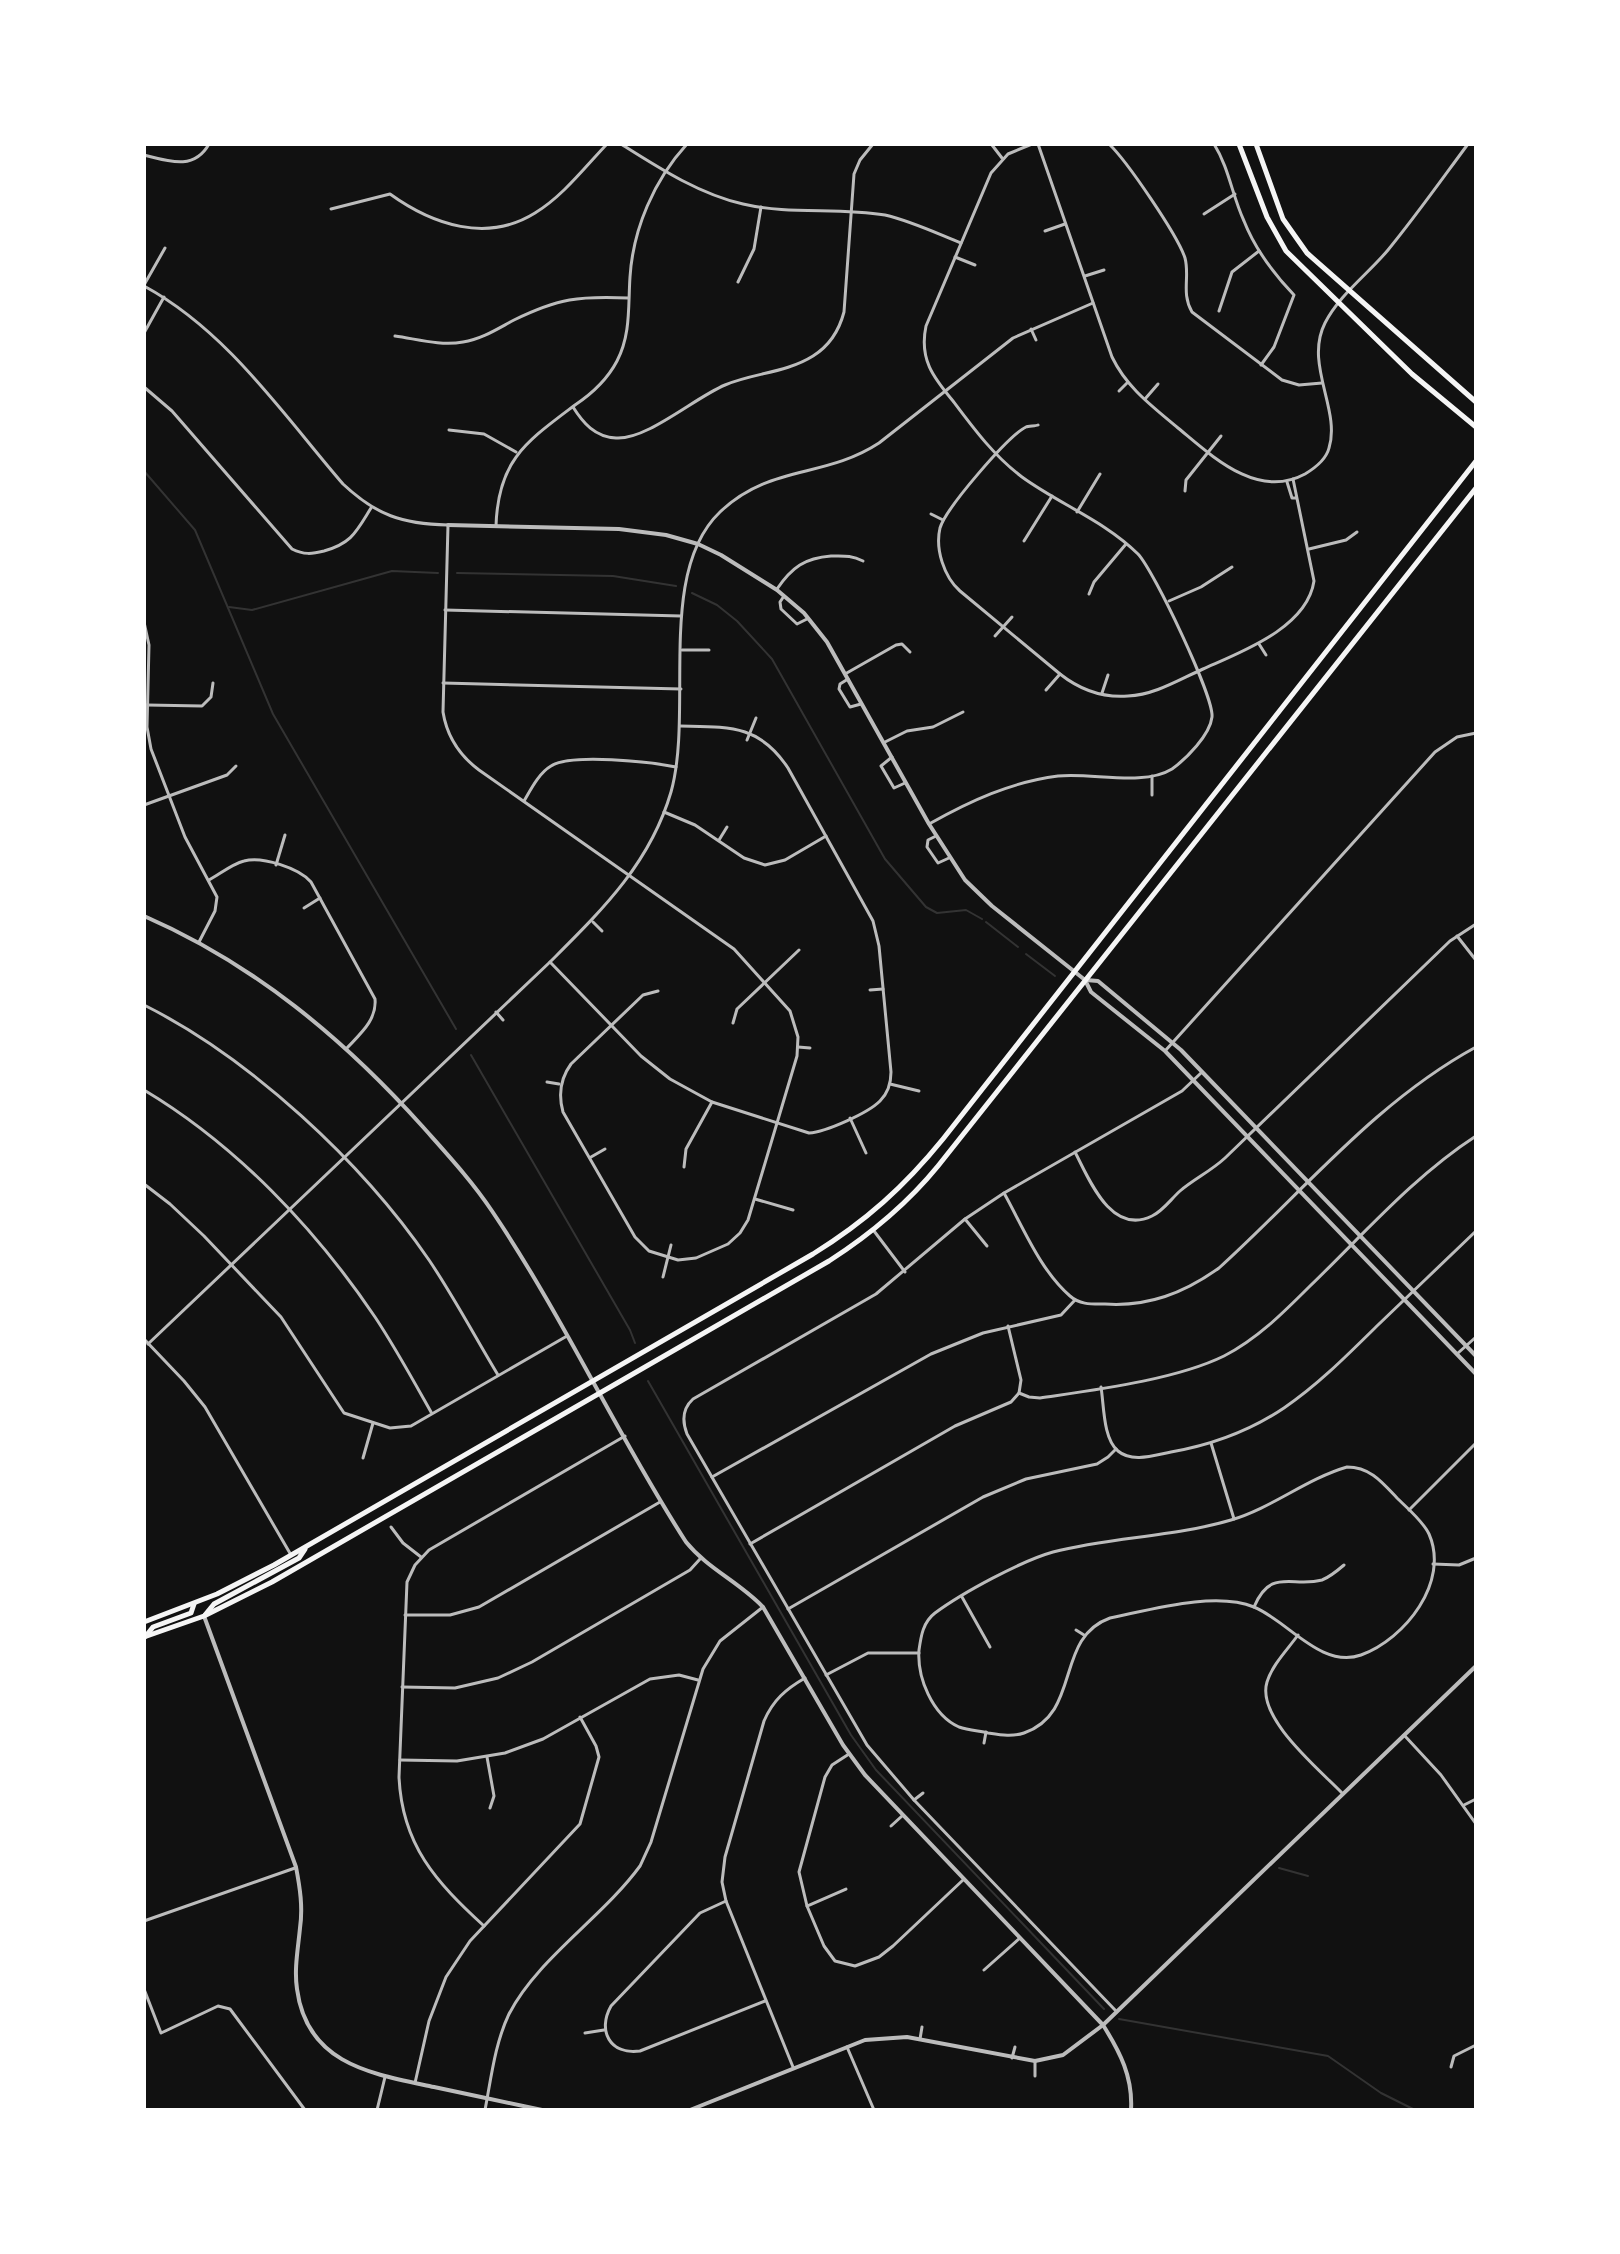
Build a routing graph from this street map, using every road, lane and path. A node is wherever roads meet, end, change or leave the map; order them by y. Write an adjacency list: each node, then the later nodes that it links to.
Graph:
1 (209, 144): 14 (street)
2 (607, 144): 19 (street)
3 (621, 144): 16 (street)
4 (687, 144): 16 (street)
5 (873, 144): 20 (street)
6 (1032, 144): 15 (street)
7 (1038, 144): 22 (street)
8 (1109, 144): 43 (street)
9 (1214, 144): 17 (street)
10 (1239, 144): 36 (main road)
11 (1256, 144): 33 (main road)
12 (1468, 144): 33 (street)
13 (992, 145): 15 (street)
14 (144, 155)
15 (1002, 158): 24 (street)
16 (666, 171): 18 (street); 35 (street)
17 (1235, 194): 21 (street); 26 (street)
18 (761, 207): 20 (street); 31 (street)
19 (331, 209)
20 (851, 212): 24 (street); 52 (street)
21 (1204, 214)
22 (1066, 224): 23 (street); 30 (street)
23 (1045, 231)
24 (961, 243): 27 (street)
25 (165, 248): 32 (street)
26 (1259, 251): 38 (street); 43 (street)
27 (955, 257): 28 (street); 48 (street)
28 (975, 265)
29 (1104, 270): 30 (street)
30 (1085, 277): 37 (street)
31 (738, 282)
32 (144, 285): 34 (street)
33 (1349, 292): 36 (street); 51 (main road)
34 (164, 297): 40 (street); 68 (street)
35 (628, 298): 41 (street); 52 (street)
36 (1339, 302): 45 (street); 54 (main road)
37 (1093, 303): 39 (street); 44 (street)
38 (1219, 311)
39 (1031, 329): 42 (street); 48 (street)
40 (144, 333)
41 (395, 336)
42 (1036, 340)
43 (1261, 365): 45 (street)
44 (1127, 383): 49 (street); 50 (street)
45 (1322, 383): 62 (street)
46 (1158, 384): 50 (street)
47 (144, 387): 68 (street)
48 (944, 391): 59 (street); 76 (street)
49 (1119, 391)
50 (1144, 400): 58 (street)
51 (1476, 402)
52 (573, 407): 57 (street)
53 (1038, 425): 59 (street)
54 (1476, 427)
55 (449, 430): 57 (street)
56 (1221, 436): 58 (street)
57 (517, 453): 73 (street)
58 (1208, 453): 63 (street); 65 (street)
59 (996, 455): 66 (street); 71 (street)
60 (1476, 461): 154 (main road)
61 (1100, 474): 69 (street)
62 (1293, 479): 63 (street); 67 (street)
63 (1287, 481): 67 (street)
64 (1476, 488): 155 (main road)
65 (1185, 491)
66 (1052, 496): 69 (street); 75 (street)
67 (1296, 498): 78 (street)
68 (371, 508): 72 (street)
69 (1077, 512): 77 (street)
70 (931, 514): 71 (street)
71 (943, 520): 90 (street)
72 (448, 525): 73 (street); 85 (street)
73 (496, 526): 76 (street)
74 (1357, 532): 78 (street)
75 (1024, 541)
76 (698, 544): 81 (street); 86 (street)
77 (1126, 544): 82 (street); 84 (street)
78 (1309, 549): 93 (street)
79 (863, 561): 81 (street)
80 (1232, 567): 84 (street)
81 (777, 590): 83 (street)
82 (1089, 594)
83 (784, 596): 87 (street); 87 (street)
84 (1167, 602): 99 (street)
85 (445, 610): 86 (street); 104 (street)
86 (683, 616): 95 (street)
87 (808, 617): 102 (street)
88 (1012, 617): 90 (street)
89 (144, 622): 109 (street)
90 (1003, 627): 91 (street); 100 (street)
91 (995, 636)
92 (896, 637): 94 (street)
93 (1259, 644): 98 (street); 99 (street)
94 (896, 645): 97 (street); 102 (street)
95 (682, 650): 96 (street); 105 (street)
96 (709, 650)
97 (910, 652)
98 (1266, 655)
99 (1197, 672): 107 (street); 122 (street)
100 (1060, 674): 106 (street); 107 (street)
101 (1108, 675): 107 (street)
102 (847, 677): 108 (street); 108 (street)
103 (213, 683): 109 (street)
104 (443, 683): 105 (street); 126 (street)
105 (681, 689): 112 (street)
106 (1046, 690)
107 (1102, 693)
108 (862, 704): 116 (street)
109 (147, 705): 125 (street)
110 (963, 712): 116 (street)
111 (756, 718): 113 (street)
112 (680, 726): 113 (street); 119 (street)
113 (750, 732): 115 (street); 132 (street)
114 (1476, 733): 167 (street)
115 (747, 740)
116 (884, 742): 117 (street)
117 (892, 757): 123 (street); 123 (street)
118 (236, 766): 125 (street)
119 (676, 767): 126 (street); 128 (street)
120 (1073, 767): 121 (street)
121 (1073, 775): 122 (street); 129 (street)
122 (1152, 776): 124 (street)
123 (906, 783): 129 (street)
124 (1152, 795)
125 (169, 796): 127 (street); 140 (street)
126 (524, 801): 139 (street)
127 (144, 805)
128 (664, 812): 134 (street); 139 (street)
129 (929, 824): 133 (street)
130 (727, 827): 134 (street)
131 (285, 835): 136 (street)
132 (826, 836): 137 (street); 144 (street)
133 (936, 836): 135 (street); 135 (street)
134 (719, 840): 137 (street)
135 (949, 858): 154 (street)
136 (276, 865): 140 (street); 141 (street)
137 (765, 865): 138 (street)
138 (764, 871)
139 (631, 876): 146 (street); 156 (street)
140 (209, 880): 150 (street)
141 (320, 898): 142 (street); 170 (street)
142 (304, 908)
143 (877, 908): 144 (street)
144 (869, 912): 157 (street)
145 (144, 916): 150 (street)
146 (592, 921): 148 (street); 153 (street)
147 (1476, 924): 149 (street)
148 (602, 931)
149 (1457, 936): 152 (street); 184 (street)
150 (199, 942): 170 (street)
151 (799, 950): 156 (street)
152 (1475, 959)
153 (550, 962): 161 (street); 165 (street)
154 (1075, 972): 155 (street); 224 (main road)
155 (1085, 980): 162 (street); 166 (street); 201 (main road)
156 (765, 981): 164 (street); 168 (street)
157 (883, 989): 158 (street); 177 (street)
158 (870, 990)
159 (658, 991): 165 (street)
160 (144, 1005): 190 (street)
161 (496, 1012): 163 (street); 181 (street)
162 (1142, 1017): 166 (street); 167 (street)
163 (503, 1020)
164 (733, 1023)
165 (611, 1025): 176 (street); 180 (street)
166 (1134, 1026): 172 (street)
167 (1173, 1043): 172 (street); 173 (street)
168 (798, 1047): 171 (street); 183 (street)
169 (1476, 1047): 193 (street)
170 (347, 1048): 181 (street)
171 (810, 1048)
172 (1165, 1051): 174 (street)
173 (1202, 1073): 174 (street); 184 (street)
174 (1194, 1080): 185 (street); 188 (street)
175 (547, 1082): 176 (street)
176 (561, 1084): 191 (street)
177 (890, 1084): 179 (street); 182 (street)
178 (144, 1090): 199 (street)
179 (919, 1091)
180 (712, 1102): 183 (street); 192 (street)
181 (401, 1103): 190 (street); 215 (street)
182 (850, 1118): 183 (street); 189 (street)
183 (777, 1124): 197 (street)
184 (1255, 1128): 185 (street); 193 (street)
185 (1247, 1136): 188 (street); 195 (street)
186 (1476, 1136): 203 (street)
187 (605, 1149): 191 (street)
188 (1075, 1152): 196 (street)
189 (866, 1153)
190 (343, 1158): 199 (street); 223 (street)
191 (590, 1158): 207 (street)
192 (684, 1167)
193 (1309, 1182): 195 (street); 203 (street)
194 (144, 1184): 208 (street)
195 (1300, 1190): 205 (street); 213 (street)
196 (1004, 1193): 200 (street); 213 (street)
197 (755, 1199): 198 (street); 207 (street)
198 (793, 1210)
199 (288, 1211): 208 (street); 228 (street)
200 (965, 1219): 206 (street); 209 (street)
201 (874, 1231): 209 (street); 227 (main road)
202 (1476, 1231): 211 (street)
203 (1361, 1237): 205 (street); 211 (street)
204 (671, 1245): 207 (street)
205 (1353, 1245): 212 (street); 225 (street)
206 (987, 1246)
207 (667, 1258): 210 (street)
208 (232, 1264): 218 (street); 229 (street)
209 (905, 1272): 237 (street)
210 (663, 1277)
211 (1414, 1291): 212 (street); 219 (street)
212 (1405, 1299): 220 (street); 231 (street)
213 (1076, 1300): 214 (street)
214 (1008, 1326): 226 (street); 237 (street)
215 (567, 1336): 223 (street); 224 (street)
216 (1476, 1337): 219 (street)
217 (144, 1339): 218 (street)
218 (148, 1344): 244 (street)
219 (1466, 1346): 220 (street); 221 (street)
220 (1456, 1354): 222 (street)
221 (1476, 1356)
222 (1476, 1374)
223 (498, 1376): 228 (street)
224 (593, 1381): 227 (street); 243 (main road)
225 (1101, 1387): 226 (street); 233 (street)
226 (1019, 1393): 242 (street)
227 (600, 1394): 230 (street); 256 (main road)
228 (432, 1413): 229 (street)
229 (373, 1423): 234 (street)
230 (625, 1436): 238 (street); 245 (street)
231 (1211, 1443): 233 (street); 240 (street)
232 (1476, 1443): 239 (street)
233 (1116, 1449): 254 (street)
234 (363, 1458)
235 (1353, 1459): 236 (street)
236 (1353, 1467): 239 (street); 240 (street)
237 (712, 1477): 242 (street)
238 (661, 1502): 247 (street); 255 (street)
239 (1409, 1510): 248 (street)
240 (1234, 1519): 250 (street)
241 (391, 1527): 245 (street)
242 (750, 1544): 254 (street)
243 (308, 1545): 244 (main road); 256 (main road)
244 (291, 1555): 251 (main road)
245 (421, 1557): 255 (street)
246 (1476, 1558): 248 (street)
247 (700, 1559): 252 (street); 270 (street)
248 (1433, 1564): 264 (street)
249 (1344, 1565): 253 (street)
250 (962, 1597): 262 (street); 263 (street)
251 (194, 1604): 257 (main road); 261 (main road)
252 (763, 1607): 268 (street); 269 (street)
253 (1254, 1607): 259 (street); 260 (street)
254 (788, 1609): 267 (street)
255 (405, 1615): 270 (street)
256 (204, 1616): 261 (main road); 287 (street)
257 (144, 1622)
258 (1076, 1630): 259 (street)
259 (1084, 1635): 272 (street)
260 (1298, 1635): 264 (street); 279 (street)
261 (145, 1637)
262 (990, 1647)
263 (919, 1653): 267 (street); 272 (street)
264 (1357, 1656): 265 (street)
265 (1358, 1665)
266 (1476, 1666): 273 (street)
267 (826, 1675): 281 (street)
268 (805, 1678): 275 (street); 290 (street)
269 (698, 1680): 271 (street); 316 (street)
270 (402, 1687): 277 (street)
271 (580, 1717): 276 (street); 293 (street)
272 (986, 1732): 274 (street)
273 (1404, 1735): 279 (street); 282 (street)
274 (984, 1743)
275 (849, 1754): 284 (street); 291 (street)
276 (487, 1757): 277 (street); 283 (street)
277 (400, 1760): 293 (street)
278 (923, 1793): 281 (street)
279 (1343, 1793): 300 (street)
280 (1476, 1799): 282 (street)
281 (914, 1800): 300 (street)
282 (1464, 1805): 285 (street)
283 (490, 1808)
284 (902, 1816): 286 (street); 288 (street)
285 (1476, 1824)
286 (891, 1826)
287 (296, 1867): 292 (street); 314 (street)
288 (963, 1880): 291 (street); 294 (street)
289 (846, 1889): 291 (street)
290 (726, 1901): 295 (street); 299 (street)
291 (807, 1906)
292 (144, 1921)
293 (484, 1926): 315 (street)
294 (1020, 1938): 297 (street); 301 (street)
295 (663, 1951): 296 (street); 303 (street)
296 (670, 1958)
297 (984, 1970)
298 (144, 1989): 317 (street)
299 (766, 2001): 303 (street); 311 (street)
300 (1116, 2011): 301 (street)
301 (1103, 2025): 310 (street); 323 (street)
302 (922, 2027): 305 (street)
303 (604, 2030): 304 (street)
304 (585, 2033)
305 (920, 2039): 307 (street); 309 (street)
306 (1476, 2045): 312 (street)
307 (847, 2046): 311 (street); 322 (street)
308 (1015, 2047): 309 (street)
309 (1012, 2058): 310 (street)
310 (1035, 2061): 313 (street)
311 (793, 2067): 321 (street)
312 (1451, 2067)
313 (1035, 2076)
314 (385, 2077): 315 (street); 318 (street)
315 (415, 2083): 316 (street)
316 (487, 2098): 319 (street); 320 (street)
317 (305, 2110)
318 (377, 2110)
319 (485, 2110)
320 (542, 2110)
321 (690, 2110)
322 (874, 2110)
323 (1131, 2110)

